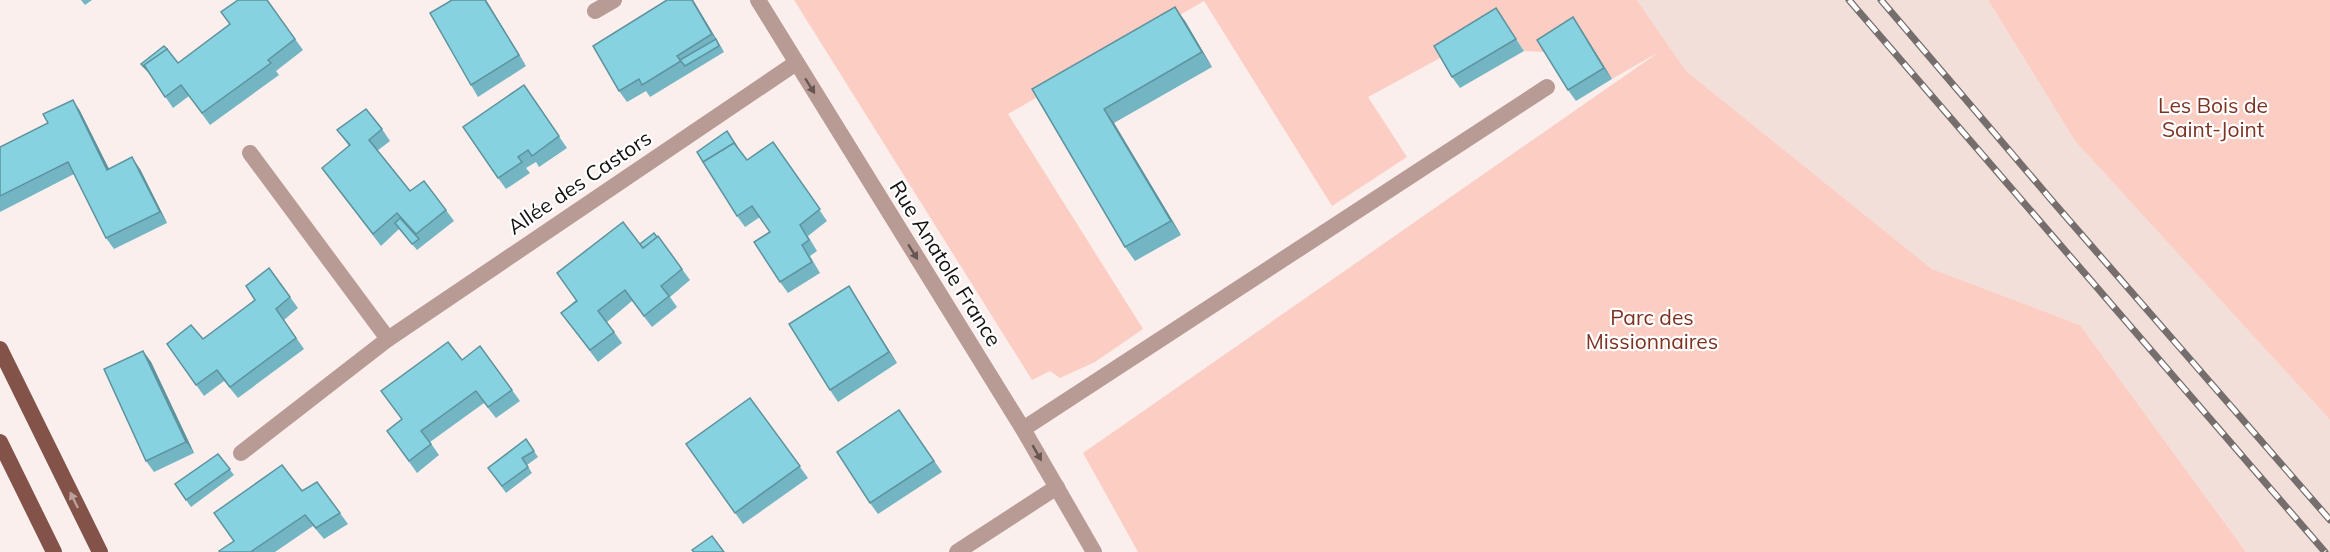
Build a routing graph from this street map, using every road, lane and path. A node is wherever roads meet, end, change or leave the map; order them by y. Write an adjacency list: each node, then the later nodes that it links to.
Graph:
1 (614, 0): 3 (street)
2 (758, 0): 4 (street, Rue Anatole France)
3 (595, 11)
4 (796, 63): 7 (street, Allée des Castors); 9 (street, Rue Anatole France, one-way to 9)
5 (1547, 87): 9 (street)
6 (250, 153): 7 (street)
7 (388, 339): 11 (street, Allée des Castors)
8 (0, 349): 14 (main road, one-way to 8)
9 (1023, 429): 12 (street, Rue Anatole France, one-way to 12)
10 (0, 442): 13 (main road)
11 (241, 453)
12 (1057, 487): 15 (street); 16 (street, Rue Anatole France)
13 (54, 552)
14 (100, 552)
15 (957, 552)
16 (1094, 552)

